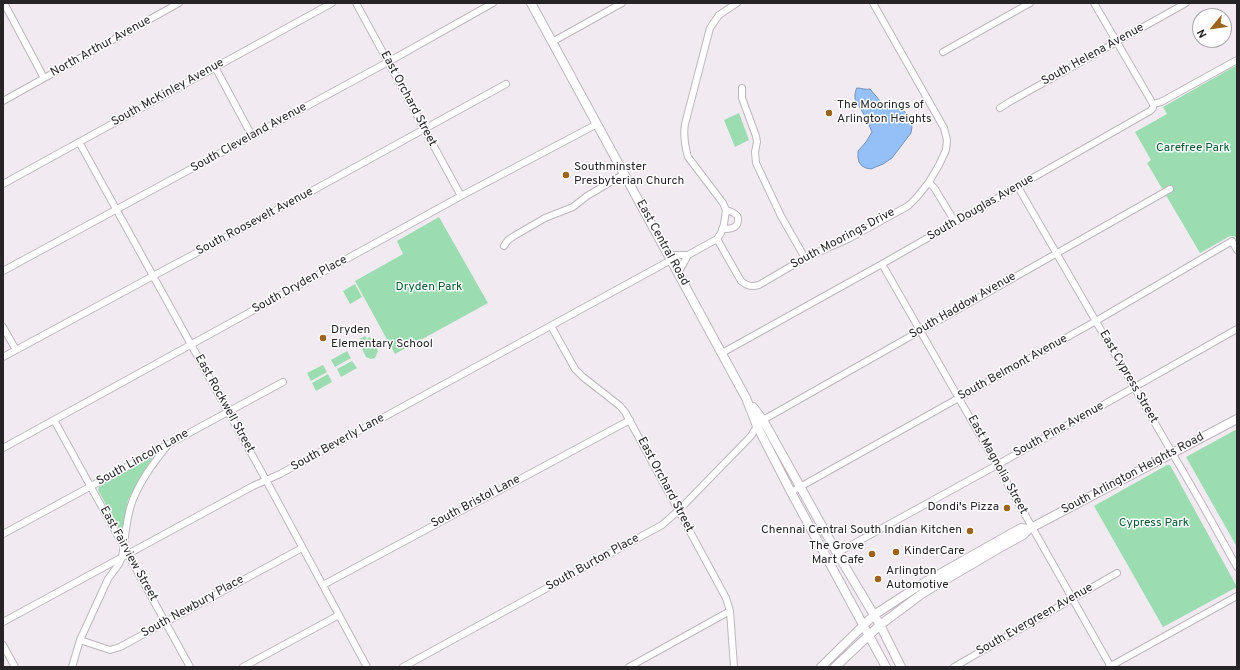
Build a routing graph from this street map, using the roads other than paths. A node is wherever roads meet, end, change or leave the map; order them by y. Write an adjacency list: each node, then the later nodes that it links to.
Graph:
1 (4, 3): 19 (street)
2 (179, 3): 19 (street, North Arthur Avenue)
3 (332, 3): 18 (street, South McKinley Avenue)
4 (356, 3): 17 (street, East Orchard Street)
5 (493, 3): 17 (street, South Cleveland Avenue)
6 (531, 3): 13 (main road, East Central Road)
7 (622, 3): 13 (street)
8 (737, 3): 36 (street)
9 (873, 3): 30 (street, South Moorings Drive)
10 (1030, 3): 15 (street)
11 (1094, 3): 14 (street)
12 (1186, 3): 14 (street, South Helena Avenue)
13 (552, 42): 25 (main road, East Central Road)
14 (1117, 42): 23 (street); 24 (street, South Helena Avenue)
15 (943, 52)
16 (1237, 60): 23 (street, South Douglas Avenue)
17 (388, 62): 26 (street, East Orchard Street); 27 (street, South Cleveland Avenue)
18 (215, 67): 27 (street); 28 (street, South McKinley Avenue)
19 (44, 78): 22 (street, North Arthur Avenue)
20 (506, 84): 26 (street, South Roosevelt Avenue)
21 (742, 88): 45 (street)
22 (3, 101)
23 (1153, 104): 32 (street, South Douglas Avenue)
24 (1000, 108)
25 (597, 124): 29 (main road, East Central Road); 34 (street, South Dryden Place)
26 (425, 130): 34 (street, East Orchard Street); 49 (street, South Roosevelt Avenue)
27 (252, 136): 35 (street, South Cleveland Avenue)
28 (79, 142): 31 (street, South McKinley Avenue); 35 (street, East Rockwell Street)
29 (624, 174): 40 (street); 44 (main road, East Central Road)
30 (929, 182): 37 (street); 45 (street, South Moorings Drive)
31 (3, 184)
32 (1018, 187): 37 (street, South Douglas Avenue); 42 (street, East Cypress Street)
33 (1170, 189): 42 (street, South Haddow Avenue)
34 (461, 196): 55 (street, South Dryden Place)
35 (117, 210): 47 (street, South Cleveland Avenue); 49 (street, East Rockwell Street)
36 (726, 210): 38 (street); 38 (street)
37 (955, 222): 46 (street, South Douglas Avenue)
38 (722, 229): 39 (street)
39 (717, 239): 43 (street); 45 (street, South Moorings Drive)
40 (504, 246)
41 (1237, 250): 50 (street, South Belmont Avenue)
42 (1056, 252): 50 (street, East Cypress Street); 54 (street, South Haddow Avenue)
43 (688, 256): 44 (street); 48 (street)
44 (670, 258): 48 (main road, East Central Road); 51 (street, South Beverly Lane)
45 (805, 258)
46 (882, 264): 54 (street, East Magnolia Street); 57 (street, South Douglas Avenue)
47 (3, 271)
48 (678, 273): 57 (main road, East Central Road)
49 (153, 276): 55 (street, East Rockwell Street); 56 (street, South Roosevelt Avenue)
50 (1096, 321): 60 (street, East Cypress Street); 61 (street, South Belmont Avenue)
51 (551, 326): 65 (street, East Orchard Street); 71 (street, South Beverly Lane)
52 (3, 327): 56 (street)
53 (1237, 329): 60 (street, South Pine Avenue)
54 (920, 331): 61 (street, East Magnolia Street); 66 (street, South Haddow Avenue)
55 (191, 345): 62 (street, East Rockwell Street); 64 (street, South Dryden Place)
56 (16, 350): 58 (street, South Roosevelt Avenue)
57 (722, 354): 66 (main road, East Central Road)
58 (3, 357)
59 (283, 382): 62 (street, South Lincoln Lane)
60 (1134, 388): 69 (street, East Cypress Street); 70 (street, South Pine Avenue)
61 (959, 398): 70 (street, East Magnolia Street); 73 (street, South Belmont Avenue)
62 (228, 411): 67 (street, South Lincoln Lane); 71 (street, East Rockwell Street)
63 (1237, 419): 69 (main road, South Arlington Heights Road)
64 (54, 420): 68 (street, South Dryden Place); 72 (street, East Fairview Street)
65 (630, 420): 75 (street, East Orchard Street); 86 (street, South Bristol Lane)
66 (760, 423): 73 (main road, East Central Road); 74 (main road, East Central Road); 75 (street, South Burton Place)
67 (169, 444): 72 (street, South Lincoln Lane); 78 (street)
68 (3, 448)
69 (1172, 454): 76 (main road, South Arlington Heights Road); 82 (street, East Cypress Street)
70 (997, 465): 76 (street, East Magnolia Street); 80 (street, South Pine Avenue)
71 (266, 480): 79 (street, East Rockwell Street); 81 (street, South Beverly Lane)
72 (91, 486): 77 (street, South Lincoln Lane); 78 (street, East Fairview Street)
73 (800, 487): 74 (street, South Belmont Avenue); 80 (main road, East Central Road)
74 (791, 492): 94 (main road, East Central Road)
75 (679, 510): 89 (street, East Orchard Street); 104 (street, South Burton Place)
76 (1030, 528): 88 (street, East Magnolia Street); 91 (main road, South Arlington Heights Road); 95 (main road, South Arlington Heights Road)
77 (3, 534)
78 (124, 547): 81 (street)
79 (302, 548): 86 (street, East Rockwell Street); 93 (street, South Newbury Place)
80 (837, 553): 91 (main road, East Central Road)
81 (125, 555): 83 (street, South Beverly Lane); 85 (street); 93 (street, East Fairview Street)
82 (1237, 567)
83 (101, 568): 85 (street); 92 (street, South Beverly Lane)
84 (1117, 573): 88 (street, South Evergreen Avenue)
85 (109, 578): 97 (street)
86 (323, 585): 90 (street, East Rockwell Street)
87 (1237, 596): 112 (street)
88 (1073, 598): 111 (street, South Evergreen Avenue); 112 (street, East Magnolia Street)
89 (730, 611): 105 (street); 106 (street, East Orchard Street)
90 (339, 615): 102 (street); 103 (street, East Rockwell Street)
91 (874, 615): 94 (main road, South Arlington Heights Road); 95 (main road, East Central Road)
92 (3, 622)
93 (165, 622): 97 (street, South Newbury Place); 101 (street, East Fairview Street)
94 (863, 625): 96 (main road, East Central Road); 107 (main road, South Arlington Heights Road)
95 (880, 625): 96 (main road, South Arlington Heights Road); 110 (main road, East Central Road)
96 (869, 636): 108 (main road, South Arlington Heights Road); 109 (main road, East Central Road)
97 (80, 640): 100 (street)
98 (3, 645): 99 (street)
99 (15, 667)
100 (72, 667)
101 (190, 667)
102 (243, 667)
103 (367, 667)
104 (404, 667)
105 (629, 667)
106 (734, 667)
107 (822, 667)
108 (835, 667)
109 (886, 667)
110 (901, 667)
111 (954, 667)
112 (1110, 667)

